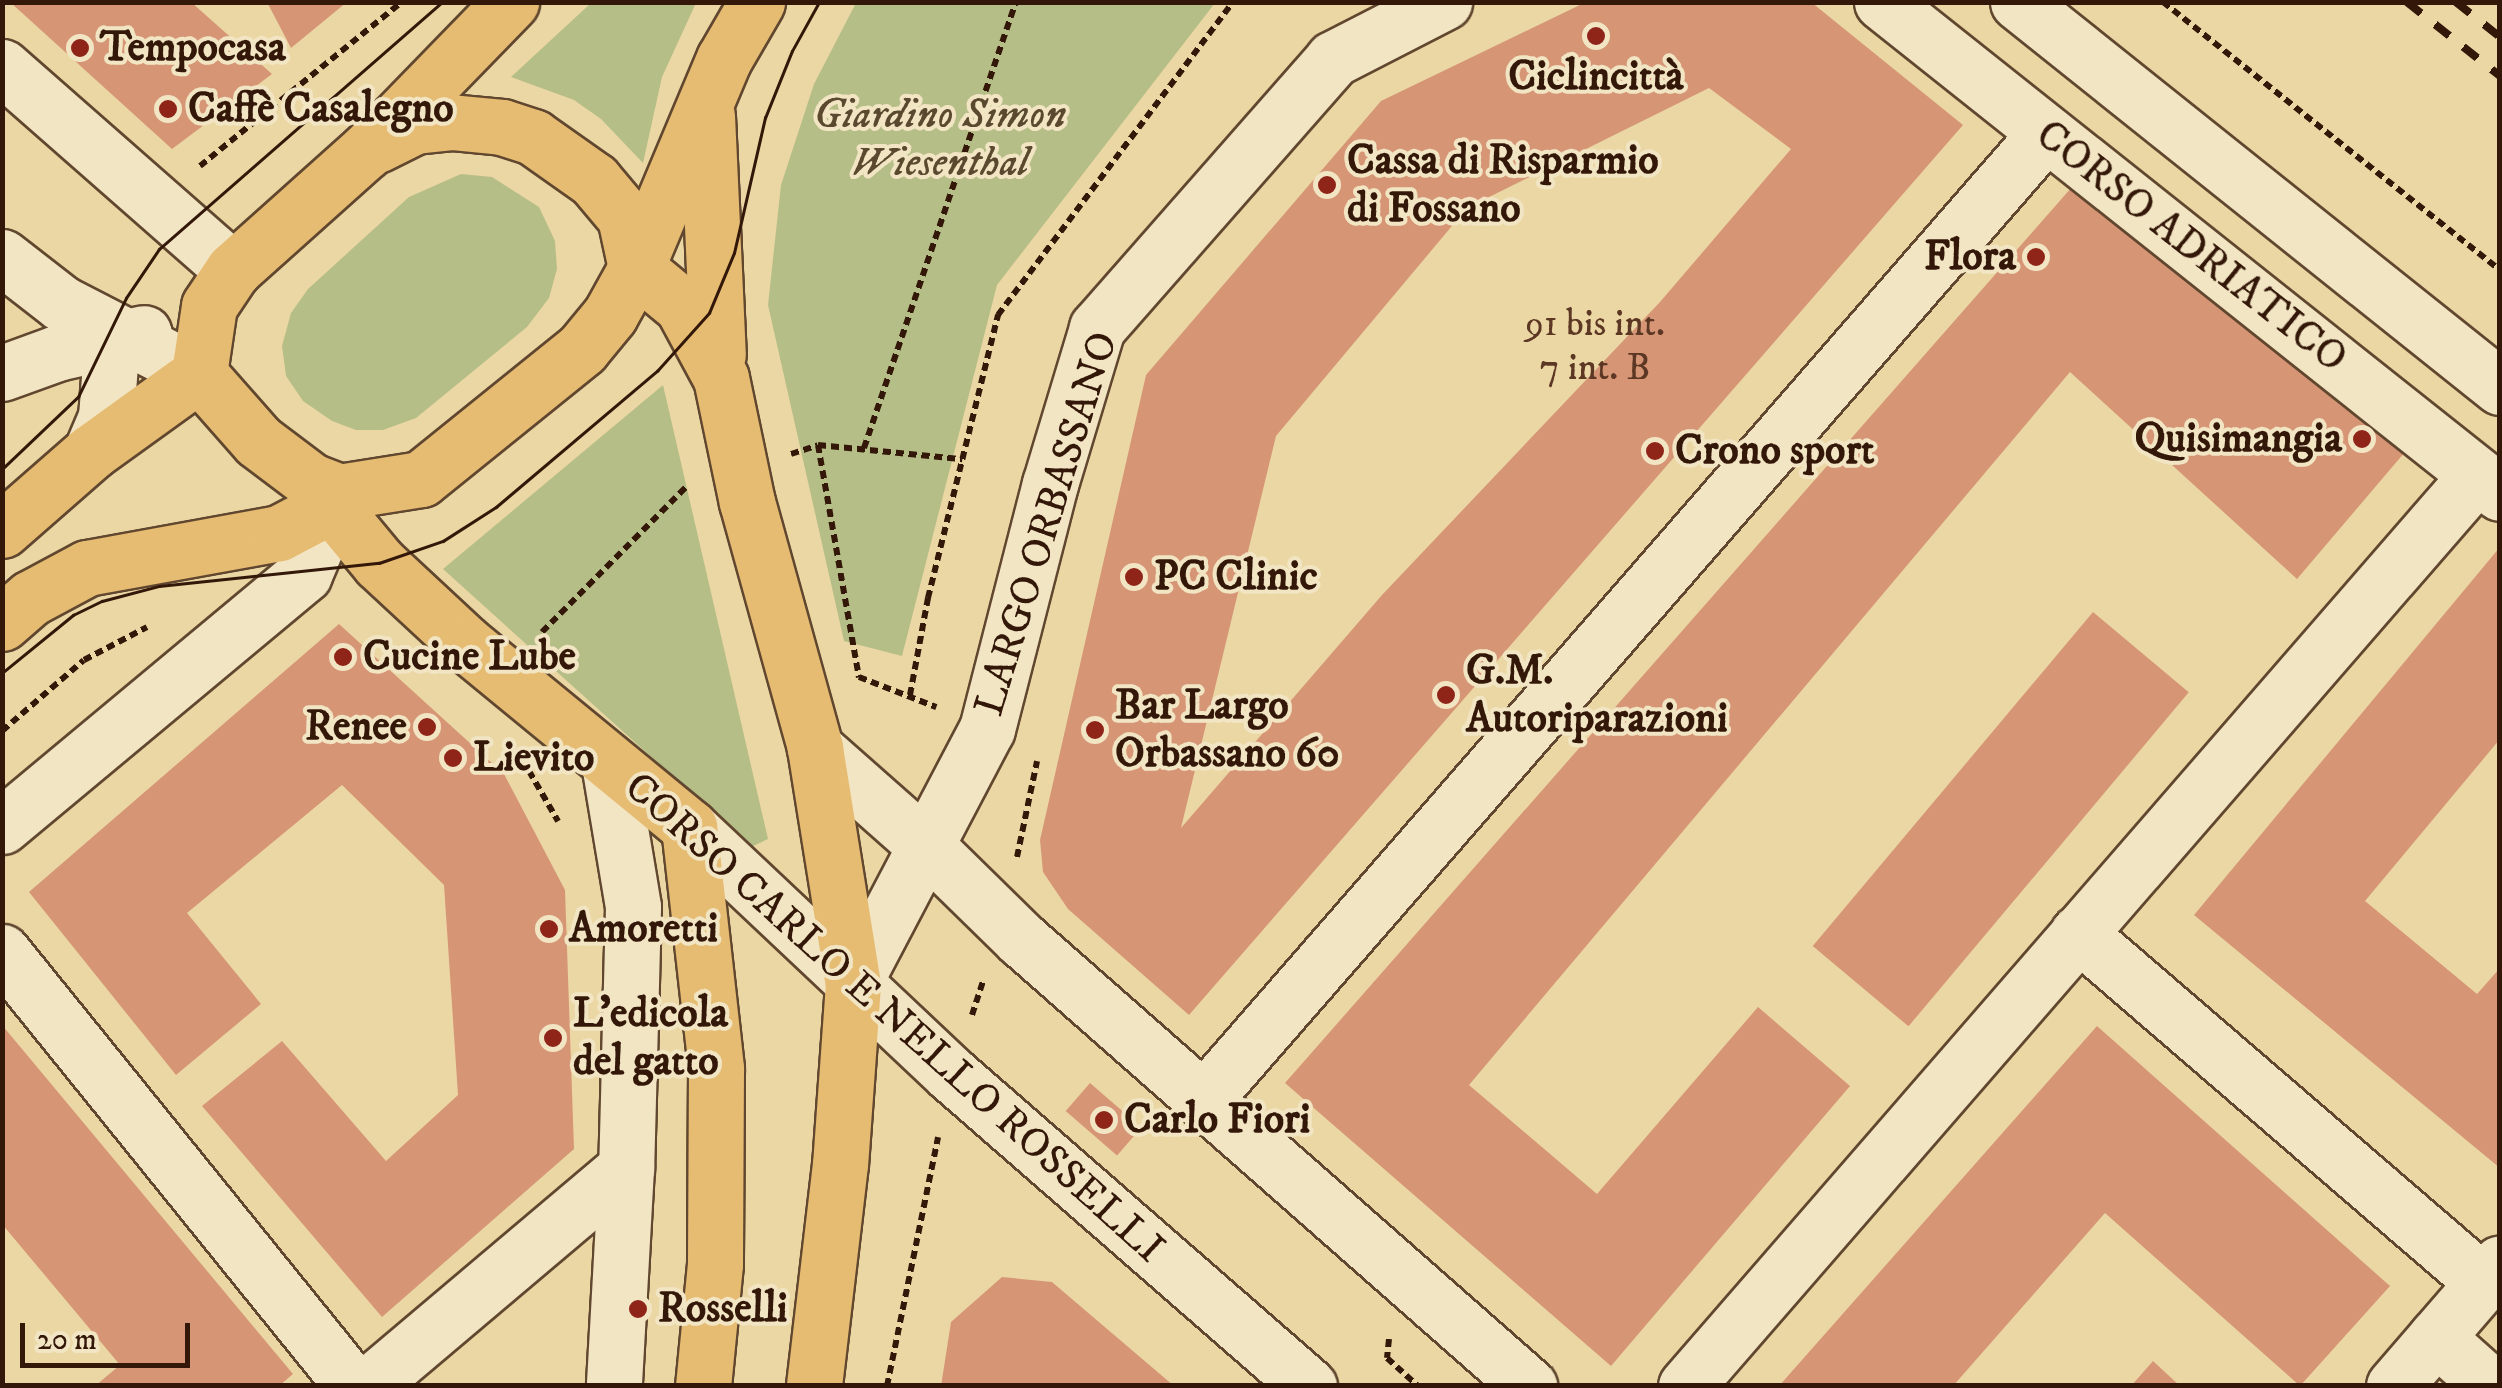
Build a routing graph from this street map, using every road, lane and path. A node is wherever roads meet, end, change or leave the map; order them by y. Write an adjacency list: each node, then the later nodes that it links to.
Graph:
1 (402, 2): 13 (path)
2 (511, 2): 12 (main road)
3 (757, 2): 10 (main road)
4 (1016, 2): 23 (path)
5 (1444, 2): 42 (street, LARGO ORBASSANO)
6 (1882, 2): 11 (street, CORSO ADRIATICO)
7 (2018, 2): 22 (street, CORSO ADRIATICO)
8 (2163, 2): 16 (path)
9 (2, 66): 17 (street)
10 (706, 100): 15 (main road); 21 (main road)
11 (2046, 133): 26 (street, CORSO ADRIATICO); 48 (street)
12 (366, 151): 15 (main road); 17 (main road)
13 (192, 174)
14 (2, 257): 18 (street)
15 (636, 268): 21 (main road); 28 (main road)
16 (2500, 270)
17 (220, 292): 18 (street); 20 (main road)
18 (119, 340): 19 (street); 20 (street); 24 (street)
19 (2, 373)
20 (199, 374): 24 (main road); 28 (main road)
21 (721, 378): 36 (main road)
22 (2500, 388)
23 (864, 448): 25 (path); 33 (path)
24 (91, 452): 29 (main road)
25 (962, 459)
26 (2488, 484): 44 (street)
27 (685, 486): 32 (path)
28 (320, 510): 30 (main road); 38 (main road, CORSO CARLO E NELLO ROSSELLI); 39 (street)
29 (2, 530)
30 (2, 623)
31 (149, 626): 34 (path)
32 (529, 644)
33 (910, 695)
34 (2, 730)
35 (1040, 744): 43 (path)
36 (815, 748): 42 (street); 46 (main road)
37 (516, 758): 41 (path)
38 (609, 763): 40 (main road, CORSO CARLO E NELLO ROSSELLI); 49 (street)
39 (2, 826)
40 (689, 827): 46 (street, CORSO CARLO E NELLO ROSSELLI); 55 (main road)
41 (565, 832)
42 (926, 847): 43 (street); 46 (street, LARGO ORBASSANO)
43 (1005, 922): 47 (path); 48 (street)
44 (2078, 932): 50 (street); 60 (street)
45 (2, 952): 52 (street)
46 (853, 984): 47 (street, CORSO CARLO E NELLO ROSSELLI); 56 (main road)
47 (951, 1074): 57 (path); 58 (street, CORSO CARLO E NELLO ROSSELLI)
48 (1203, 1100): 59 (street)
49 (626, 1168): 53 (street); 54 (street)
50 (2491, 1273): 51 (street)
51 (2436, 1337): 61 (street); 62 (street)
52 (353, 1386)
53 (368, 1386)
54 (614, 1386)
55 (702, 1386)
56 (814, 1386)
57 (887, 1386)
58 (1309, 1386)
59 (1529, 1386)
60 (1686, 1386)
61 (2394, 1386)
62 (2491, 1386)

